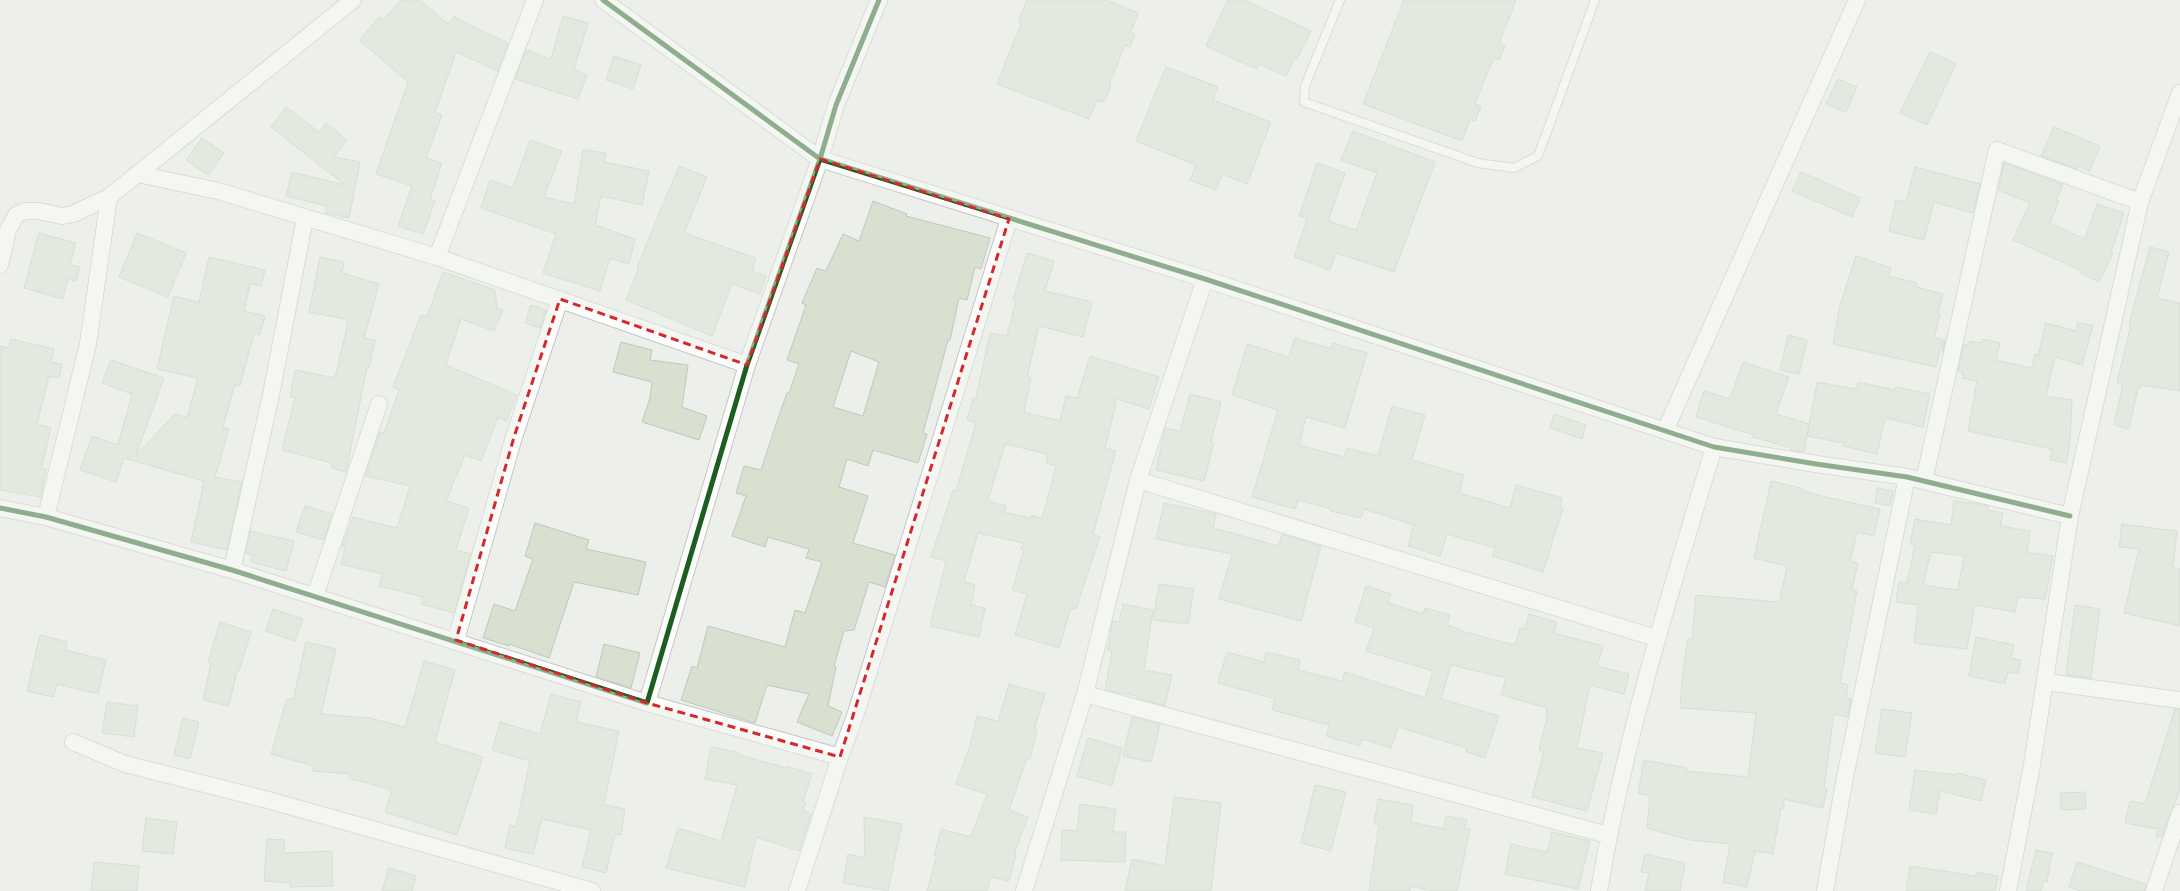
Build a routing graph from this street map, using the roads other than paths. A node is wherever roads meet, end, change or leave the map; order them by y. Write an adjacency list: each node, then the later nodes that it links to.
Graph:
1 (353, 0): 10 (street)
2 (535, 0): 15 (street)
3 (603, 0): 9 (street)
4 (880, 0): 9 (street)
5 (1340, 0): 6 (lane)
6 (1595, 0)
7 (1857, 0): 21 (street)
8 (2180, 93): 12 (street)
9 (820, 159): 14 (street); 19 (street)
10 (138, 174): 11 (street); 13 (street)
11 (109, 197): 16 (street); 28 (street)
12 (2140, 202): 25 (street); 27 (street)
13 (305, 218): 15 (street); 29 (street)
14 (1009, 219): 17 (street); 38 (street)
15 (437, 257): 18 (street)
16 (0, 265)
17 (1205, 279): 21 (street); 24 (street)
18 (560, 299): 19 (street); 32 (street)
19 (747, 365): 36 (street)
20 (380, 404): 30 (street)
21 (1665, 431): 22 (street)
22 (1714, 447): 23 (street); 31 (street)
23 (1907, 476): 25 (street); 45 (street)
24 (1138, 480): 31 (street); 34 (street)
25 (1924, 480): 27 (street)
26 (0, 508): 28 (street)
27 (2070, 516): 33 (street)
28 (46, 517): 29 (street)
29 (232, 570): 30 (street)
30 (315, 596): 32 (street)
31 (1656, 638): 40 (street)
32 (456, 640): 36 (street)
33 (2046, 682): 35 (street); 46 (street)
34 (1086, 694): 40 (street); 43 (street)
35 (2180, 700)
36 (647, 703): 38 (street)
37 (73, 742): 41 (street)
38 (840, 757): 42 (street)
39 (2180, 813): 47 (street)
40 (1608, 835): 44 (street)
41 (592, 891)
42 (797, 891)
43 (1024, 891)
44 (1599, 891)
45 (1825, 891)
46 (2008, 891)
47 (2154, 891)

